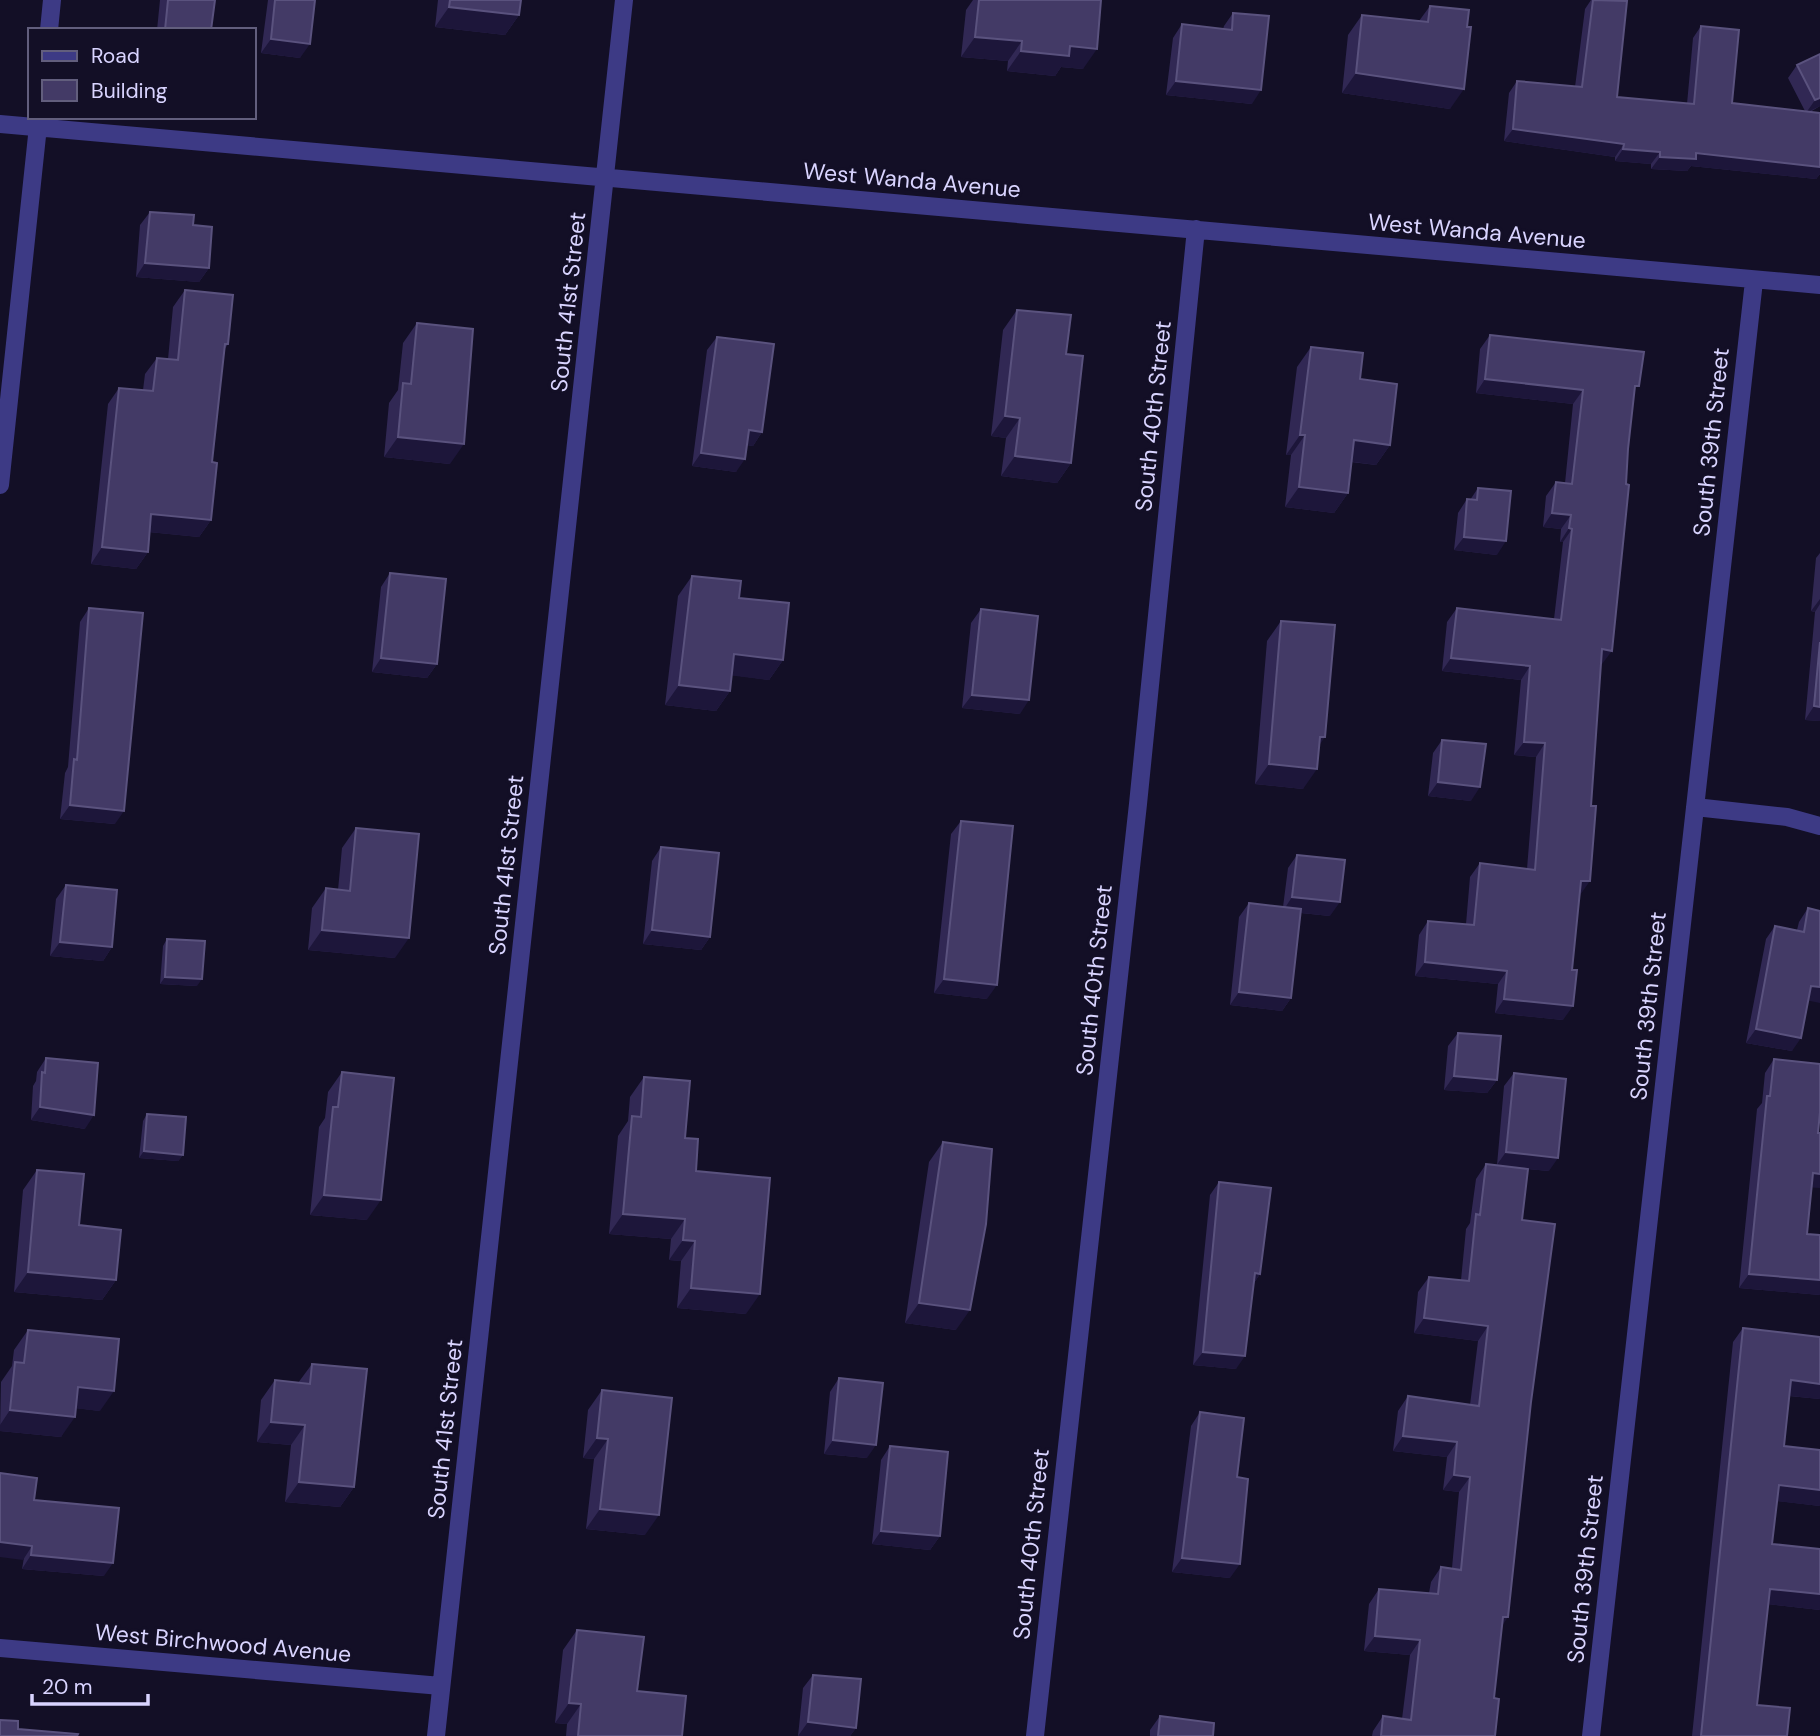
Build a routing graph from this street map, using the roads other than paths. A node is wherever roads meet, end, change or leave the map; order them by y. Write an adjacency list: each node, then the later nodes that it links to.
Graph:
1 (52, 0): 3 (street)
2 (624, 0): 6 (street, South 41st Street)
3 (49, 28)
4 (39, 122): 5 (street, West Wanda Avenue); 6 (street, West Wanda Avenue); 10 (street)
5 (0, 124)
6 (606, 179): 7 (street, West Wanda Avenue); 14 (street, South 41st Street)
7 (1196, 229): 8 (street, West Wanda Avenue); 16 (street, South 40th Street)
8 (1754, 281): 9 (street, West Wanda Avenue); 11 (street, South 39th Street)
9 (1820, 285)
10 (0, 485)
11 (1695, 807): 12 (street); 17 (street, South 39th Street)
12 (1820, 826)
13 (0, 1648): 14 (street, West Birchwood Avenue)
14 (441, 1686): 15 (street, South 41st Street)
15 (436, 1736)
16 (1035, 1736)
17 (1591, 1736)

